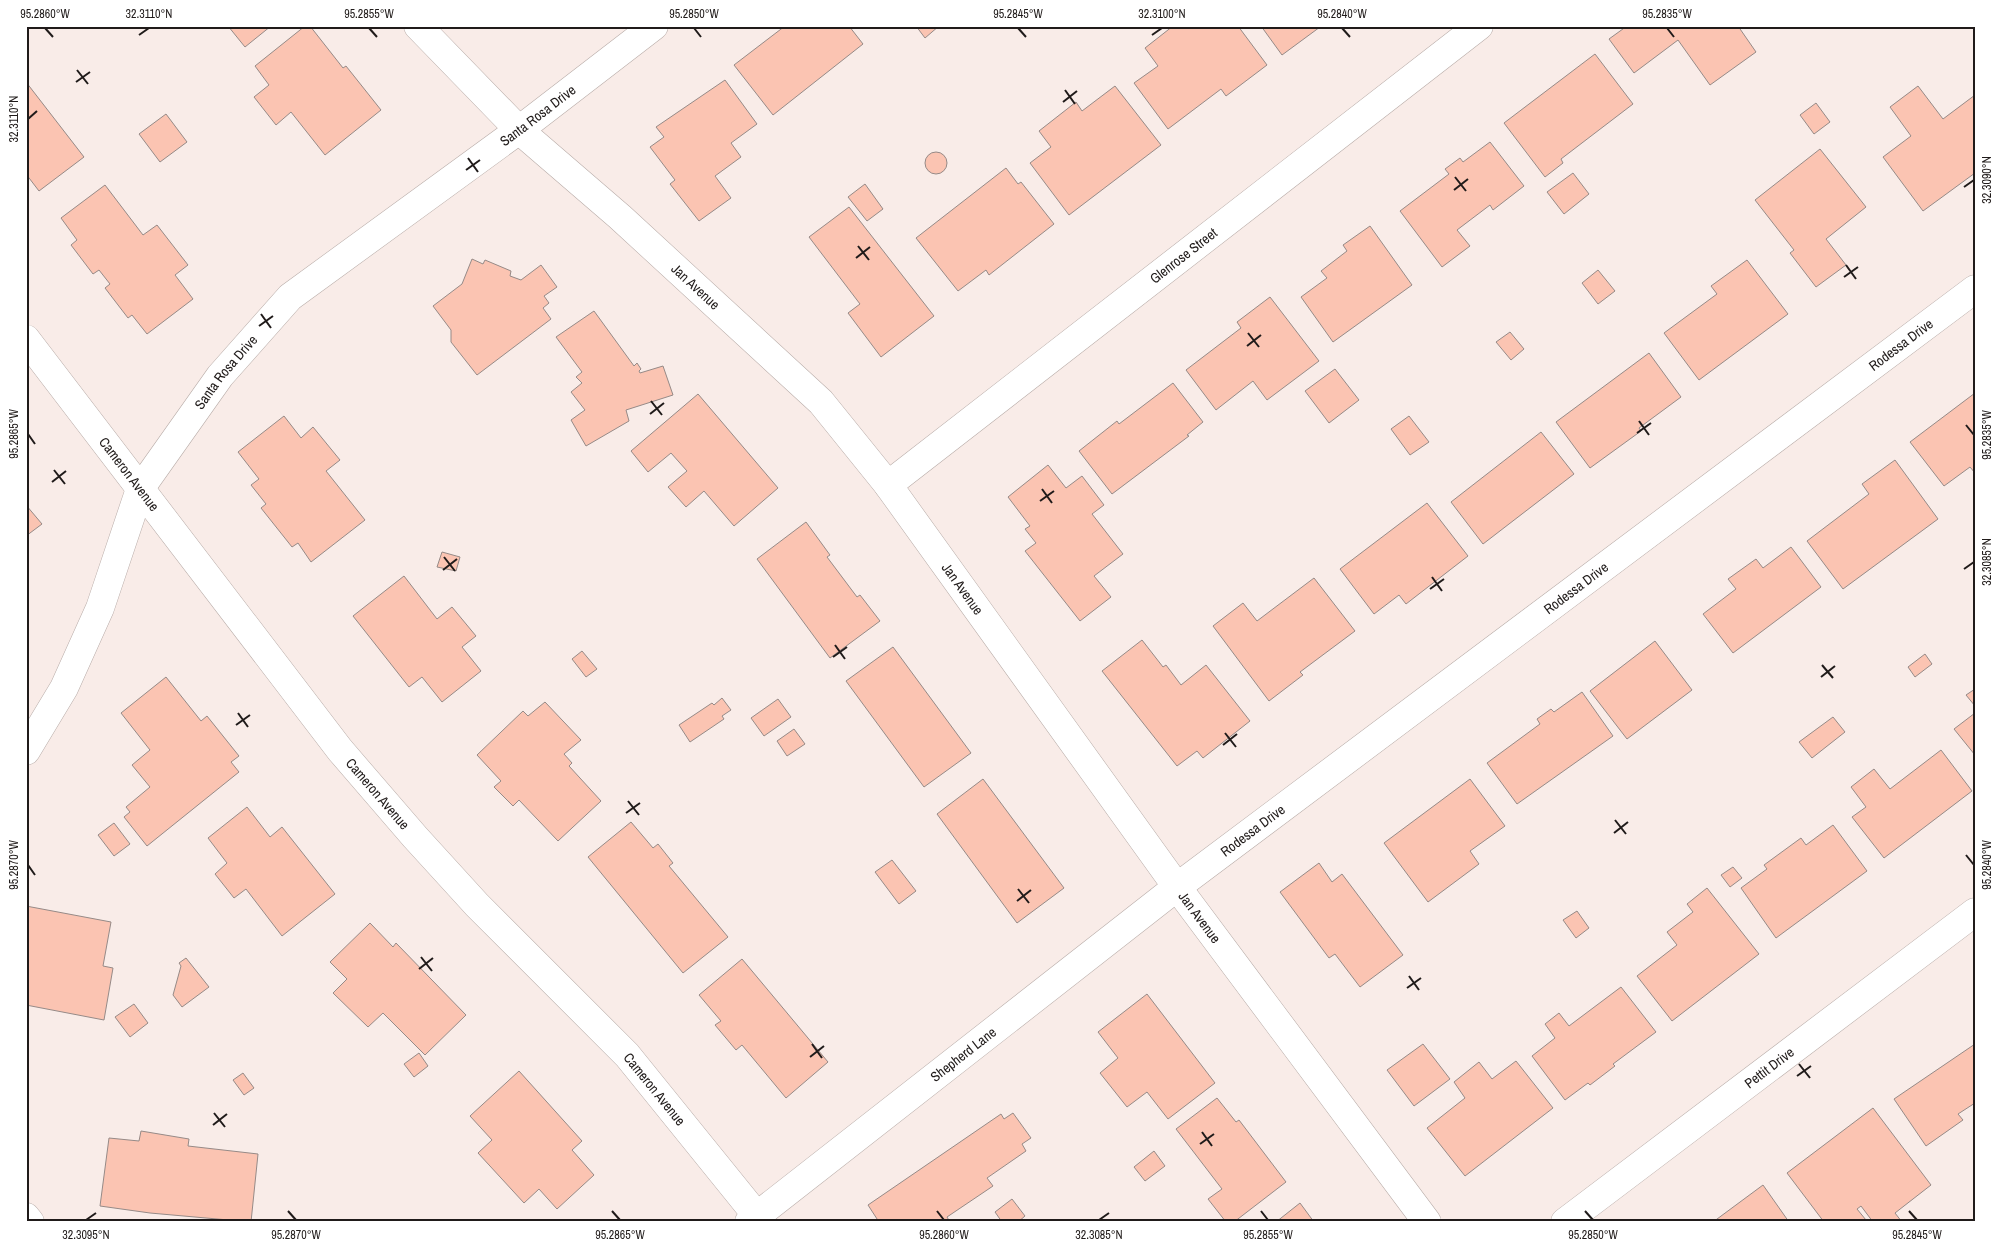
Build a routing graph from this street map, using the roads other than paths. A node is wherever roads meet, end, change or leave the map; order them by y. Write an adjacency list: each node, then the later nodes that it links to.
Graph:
1 (418, 26): 4 (street, Jan Avenue)
2 (654, 26): 4 (street, Santa Rosa Drive)
3 (1478, 26): 7 (street, Glenrose Street)
4 (519, 130): 7 (street, Jan Avenue); 8 (street, Santa Rosa Drive)
5 (1975, 290): 10 (street, Rodessa Drive)
6 (26, 339): 8 (street, Cameron Avenue)
7 (888, 485): 10 (street, Jan Avenue)
8 (140, 489): 9 (street, Santa Rosa Drive); 13 (street, Cameron Avenue)
9 (26, 751)
10 (1177, 887): 13 (street, Shepherd Lane); 15 (street, Jan Avenue)
11 (1975, 912): 16 (street, Pettit Drive)
12 (26, 1217): 14 (street)
13 (756, 1220)
14 (30, 1222)
15 (1427, 1222)
16 (1564, 1222)

